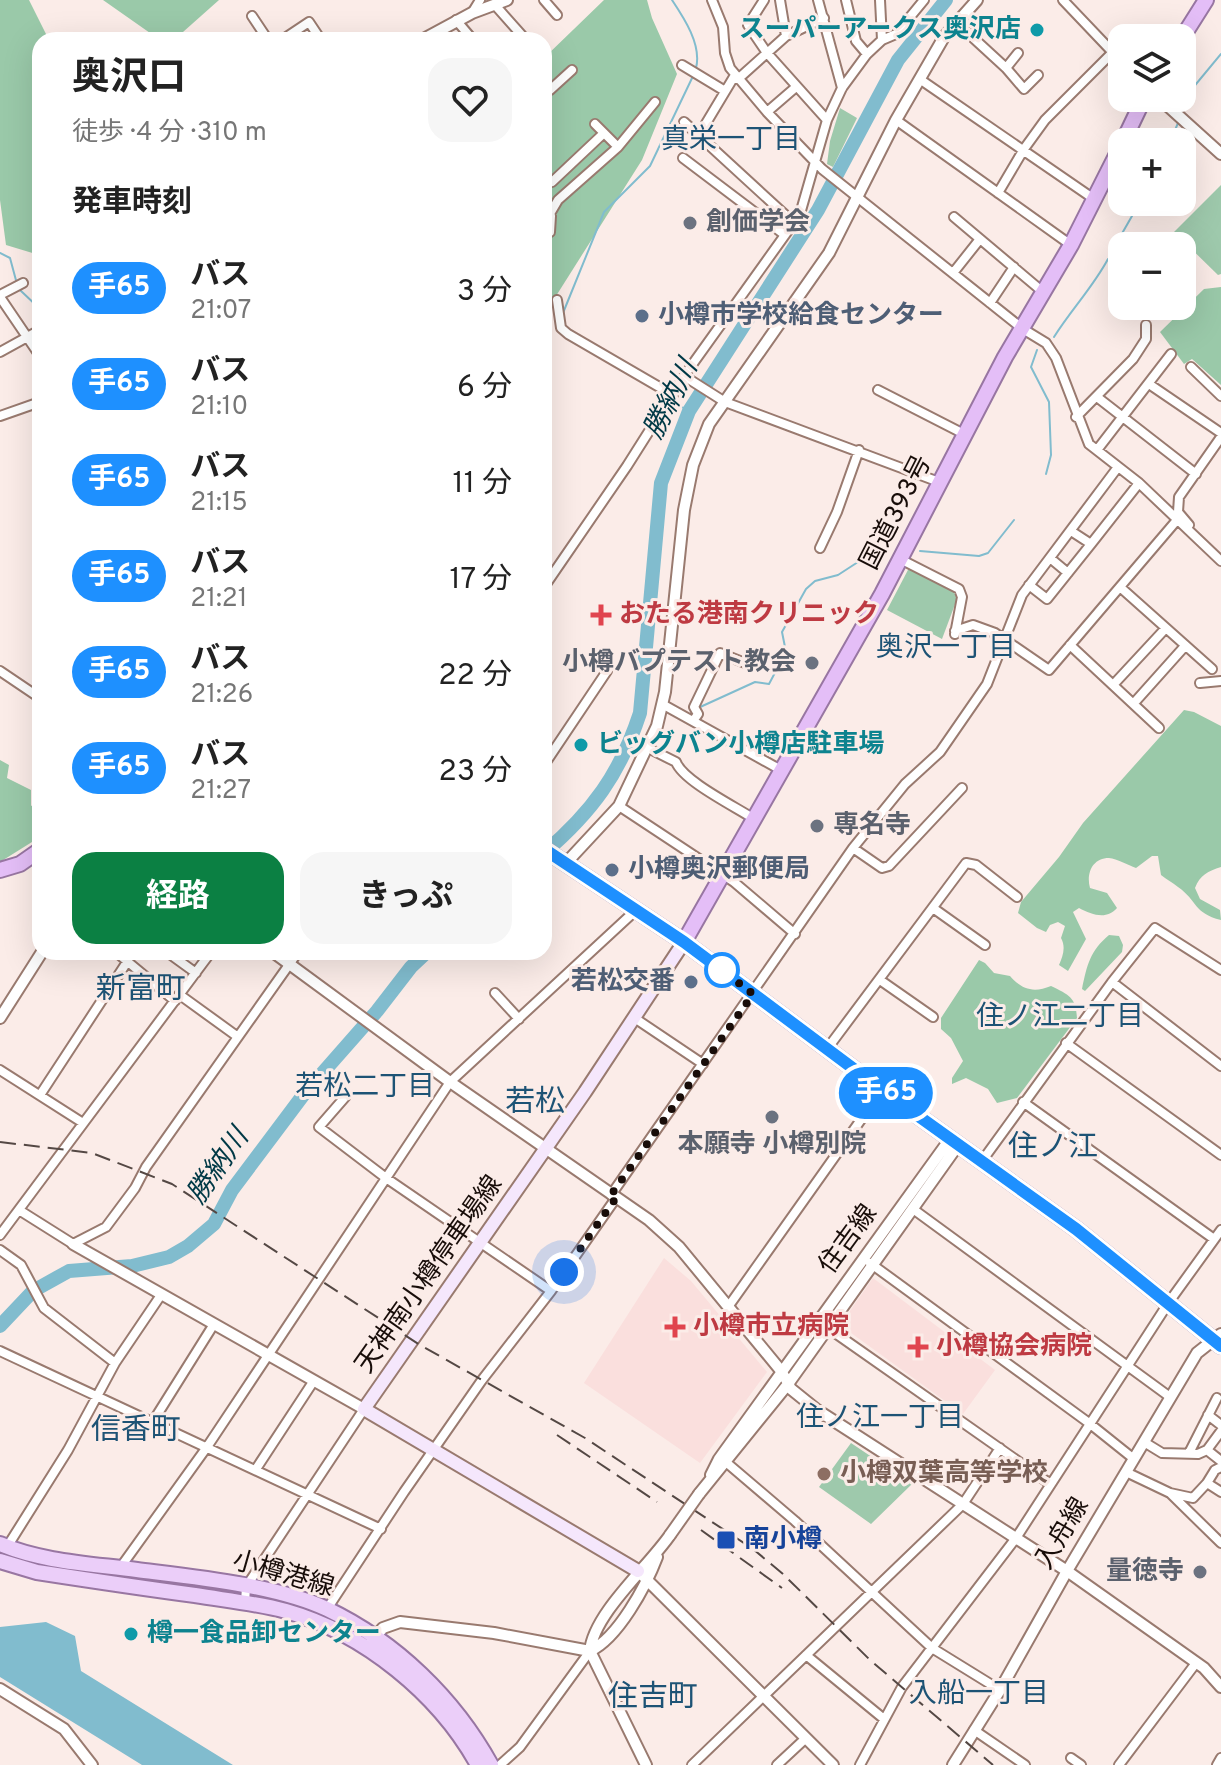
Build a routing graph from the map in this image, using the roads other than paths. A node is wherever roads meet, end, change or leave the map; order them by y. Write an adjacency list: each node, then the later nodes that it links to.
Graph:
1 (480, 0): 15 (street)
2 (507, 0): 14 (street)
3 (544, 0): 16 (street)
4 (712, 0): 39 (street)
5 (764, 0): 31 (street)
6 (780, 0): 28 (street)
7 (818, 0): 18 (street)
8 (846, 0): 33 (street)
9 (880, 0): 29 (street)
10 (924, 0): 29 (street)
11 (977, 0): 20 (street)
12 (1063, 0): 30 (street)
13 (1206, 0): 21 (highway)
14 (495, 5): 15 (street); 27 (street)
15 (472, 13): 19 (street)
16 (557, 15)
17 (252, 16): 22 (street)
18 (824, 18): 28 (street); 43 (street)
19 (456, 20): 25 (street); 26 (street)
20 (957, 23): 36 (street); 40 (street)
21 (1191, 24)
22 (263, 32)
23 (294, 32): 24 (street)
24 (316, 32)
25 (436, 32)
26 (466, 32)
27 (519, 32)
28 (786, 36): 31 (street)
29 (882, 40): 33 (street)
30 (1108, 47)
31 (767, 53): 39 (street); 41 (street)
32 (1018, 53): 36 (street)
33 (867, 54): 43 (street)
34 (1108, 57): 55 (street)
35 (682, 65): 44 (street)
36 (1006, 68): 38 (street)
37 (572, 70): 42 (street)
38 (1038, 75)
39 (736, 77): 44 (street); 46 (street)
40 (921, 80): 49 (street); 55 (street)
41 (796, 87): 46 (street); 48 (street)
42 (552, 88)
43 (842, 88): 48 (street)
44 (725, 91): 53 (street)
45 (655, 102): 54 (street)
46 (767, 112): 58 (street)
47 (1174, 112): 56 (street)
48 (827, 120): 58 (street)
49 (896, 120): 61 (street); 62 (street)
50 (684, 122): 53 (street)
51 (595, 124): 52 (street)
52 (604, 133): 54 (street); 60 (street)
53 (699, 135): 66 (street)
54 (618, 147): 64 (street)
55 (1024, 149): 62 (street); 63 (street)
56 (1221, 154)
57 (683, 158): 67 (street)
58 (819, 166): 61 (street); 66 (street)
59 (1108, 171): 63 (highway, 国道393号)
60 (552, 182)
61 (851, 192): 71 (street); 91 (street)
62 (998, 193): 69 (street)
63 (1094, 199): 69 (highway, 国道393号)
64 (552, 211)
65 (954, 217): 68 (street)
66 (794, 223): 67 (street)
67 (785, 235): 85 (street)
68 (980, 239): 70 (street); 71 (street)
69 (1071, 245): 73 (highway, 国道393号)
70 (1014, 267): 73 (street); 76 (street)
71 (953, 273): 76 (street)
72 (20, 285): 74 (street)
73 (1043, 292): 78 (highway, 国道393号)
74 (0, 296): 80 (street)
75 (557, 300): 88 (street)
76 (990, 303): 78 (street)
77 (1146, 325): 90 (street)
78 (1023, 329): 94 (street); 96 (highway, 国道393号)
79 (32, 335): 80 (street)
80 (28, 338): 81 (street); 82 (street)
81 (32, 344)
82 (0, 352)
83 (1171, 354): 86 (street)
84 (1191, 367): 89 (street)
85 (687, 378): 88 (street); 91 (street)
86 (1149, 384): 95 (street); 97 (street)
87 (878, 390): 96 (street)
88 (673, 395): 113 (street)
89 (1221, 396)
90 (1097, 397): 94 (street); 95 (street)
91 (721, 400): 98 (street); 129 (street)
92 (32, 405): 93 (street)
93 (0, 416)
94 (1076, 417): 99 (street)
95 (1122, 417): 99 (street); 101 (street)
96 (964, 434): 102 (highway, 国道393号)
97 (1221, 435): 101 (street)
98 (859, 450): 102 (street); 108 (street)
99 (1097, 450): 100 (street)
100 (1118, 467): 103 (street); 105 (street)
101 (1196, 474): 106 (street)
102 (939, 482): 110 (highway, 国道393号)
103 (1139, 483): 104 (street); 107 (street)
104 (1177, 520): 106 (street); 115 (street)
105 (1071, 531): 107 (street); 109 (street)
106 (1194, 537): 111 (street)
107 (1091, 544): 112 (street)
108 (820, 548)
109 (1050, 558): 112 (street); 114 (street)
110 (900, 559): 117 (street); 134 (highway, 国道393号)
111 (1221, 561)
112 (1068, 573): 114 (street)
113 (552, 575)
114 (1029, 585): 117 (street)
115 (1120, 587): 116 (street); 118 (street)
116 (1165, 629): 119 (street); 126 (street)
117 (1006, 640): 118 (street); 138 (street)
118 (1070, 645): 126 (street)
119 (1185, 646): 121 (street); 128 (street)
120 (745, 663): 130 (street)
121 (1212, 669)
122 (0, 671): 127 (street)
123 (607, 671): 133 (street)
124 (1221, 681): 125 (street)
125 (1200, 683)
126 (1113, 685): 128 (street)
127 (32, 693)
128 (1134, 703): 131 (street)
129 (662, 704): 130 (street); 132 (street)
130 (693, 721): 134 (street)
131 (1159, 728)
132 (648, 748): 136 (street); 137 (street)
133 (552, 753)
134 (781, 770): 137 (highway, 国道393号)
135 (962, 788): 138 (street)
136 (619, 806): 141 (street); 143 (street)
137 (754, 819): 143 (highway, 国道393号)
138 (853, 848): 147 (street)
139 (552, 854): 141 (highway)
140 (32, 856): 142 (highway)
141 (566, 863): 146 (highway)
142 (0, 870)
143 (722, 874): 147 (street); 148 (highway, 国道393号)
144 (1017, 897): 145 (street)
145 (933, 908): 149 (street); 160 (street)
146 (635, 911): 148 (highway); 168 (street)
147 (795, 934): 163 (street)
148 (684, 942): 163 (highway); 165 (main road, 天神南小樽停車場線)
149 (985, 945)
150 (37, 960): 167 (street)
151 (121, 960): 177 (street)
152 (128, 960): 164 (street)
153 (178, 960): 159 (street)
154 (205, 960): 159 (street)
155 (284, 960): 157 (street)
156 (293, 960): 157 (street)
157 (290, 964): 169 (street); 175 (street)
158 (1221, 970): 161 (street)
159 (196, 973): 164 (street)
160 (880, 980): 166 (street); 171 (street)
161 (1112, 982): 170 (street); 173 (street)
162 (495, 993): 168 (street)
163 (753, 994): 171 (highway); 172 (street)
164 (177, 998): 169 (street); 180 (street)
165 (633, 1017): 172 (street); 182 (main road, 天神南小樽停車場線)
166 (933, 1017)
167 (0, 1018)
168 (519, 1019): 175 (street)
169 (238, 1037): 193 (street)
170 (1066, 1043): 179 (street); 183 (street)
171 (827, 1049): 176 (highway)
172 (703, 1064): 186 (street)
173 (1221, 1066)
174 (0, 1070): 177 (street)
175 (450, 1082): 182 (street); 185 (street)
176 (882, 1090): 181 (highway); 200 (street)
177 (40, 1095): 180 (street)
178 (346, 1096): 185 (street)
179 (1023, 1102): 184 (street); 191 (street)
180 (83, 1123): 188 (street)
181 (954, 1142): 184 (highway); 187 (street, 住吉線); 195 (street, 住吉線)
182 (545, 1148): 186 (street); 192 (main road, 天神南小樽停車場線)
183 (1221, 1155)
184 (982, 1161): 199 (highway)
185 (386, 1178): 192 (street); 205 (street)
186 (614, 1197): 197 (street); 200 (street)
187 (913, 1209): 196 (street, 住吉線); 207 (street)
188 (19, 1210): 190 (street); 193 (street)
189 (1221, 1230): 191 (street)
190 (0, 1235)
191 (1214, 1239): 199 (street)
192 (480, 1241): 197 (street); 214 (main road, 天神南小樽停車場線)
193 (78, 1247): 198 (street)
194 (0, 1250): 206 (street)
195 (863, 1258): 196 (street); 208 (street, 住吉線)
196 (873, 1266): 202 (street, 住吉線); 217 (street)
197 (551, 1291): 223 (street)
198 (161, 1295): 201 (street); 206 (street)
199 (1169, 1302): 203 (highway); 207 (street)
200 (728, 1307): 208 (street)
201 (214, 1324): 205 (street); 216 (street)
202 (828, 1328): 210 (street, 住吉線); 222 (street)
203 (1219, 1340): 212 (street, 入舟線)
204 (4, 1353): 211 (street)
205 (266, 1356): 209 (street); 221 (street)
206 (115, 1363): 211 (street)
207 (1127, 1367): 212 (street); 217 (street)
208 (782, 1372): 210 (street); 233 (street, 住吉線)
209 (313, 1382): 214 (street); 229 (street)
210 (788, 1384): 227 (street, 住吉線); 237 (street)
211 (97, 1396): 216 (street); 241 (street)
212 (1170, 1397): 220 (street, 入舟線)
213 (1217, 1398): 215 (street)
214 (364, 1409): 223 (main road, 天神南小樽停車場線); 236 (street)
215 (1208, 1415): 218 (street); 225 (street)
216 (152, 1423): 221 (street)
217 (1089, 1423): 226 (street); 231 (street)
218 (1221, 1425)
219 (1221, 1431): 224 (street)
220 (1144, 1442): 225 (street); 226 (street, 入舟線)
221 (207, 1447): 229 (street); 242 (street)
222 (1000, 1448): 231 (street); 237 (street)
223 (433, 1450): 238 (street); 244 (main road, 天神南小樽停車場線)
224 (1207, 1450): 225 (street); 228 (street)
225 (1189, 1453)
226 (1134, 1459): 230 (street, 入舟線)
227 (727, 1463): 233 (street, 住吉線); 246 (street)
228 (1221, 1464): 232 (street)
229 (256, 1469): 236 (street)
230 (1126, 1472): 235 (street); 243 (street, 入舟線)
231 (1049, 1483): 239 (street)
232 (1207, 1483): 234 (street); 235 (street)
233 (702, 1491): 244 (street, 住吉線, bridge)
234 (1221, 1492)
235 (1170, 1493): 240 (street)
236 (309, 1494): 238 (street); 245 (street)
237 (963, 1504): 239 (street); 246 (street)
238 (381, 1529): 248 (street)
239 (1016, 1538): 243 (street); 250 (street)
240 (1221, 1543)
241 (2, 1551): 242 (main road, 小樽港線); 247 (main road, 小樽港線)
242 (120, 1568): 245 (main road, 小樽港線)
243 (1067, 1571): 253 (street); 257 (street, 入舟線)
244 (643, 1575): 251 (street, 住吉線); 258 (street)
245 (246, 1587): 247 (street); 248 (main road, 小樽港線)
246 (871, 1592): 250 (street); 252 (street)
247 (245, 1603): 249 (main road, 小樽港線)
248 (327, 1609): 249 (main road, 小樽港線)
249 (371, 1643): 251 (street); 265 (main road, 小樽港線); 266 (main road, 小樽港線)
250 (932, 1648): 257 (street); 259 (street)
251 (590, 1651): 267 (street); 268 (street)
252 (806, 1655): 258 (street); 259 (street)
253 (1196, 1663): 254 (street); 276 (street)
254 (1217, 1676): 255 (street)
255 (1221, 1687)
256 (0, 1689): 264 (street)
257 (1000, 1690): 260 (street, 入舟線)
258 (765, 1695): 261 (street); 269 (street)
259 (884, 1719): 272 (street)
260 (974, 1730): 273 (street, 入舟線); 274 (street)
261 (806, 1738): 270 (street); 271 (street)
262 (1071, 1758): 275 (street)
263 (1221, 1758): 277 (street)
264 (92, 1765)
265 (478, 1765)
266 (491, 1765)
267 (500, 1765)
268 (646, 1765)
269 (692, 1765)
270 (777, 1765)
271 (833, 1765)
272 (860, 1765)
273 (953, 1765)
274 (1025, 1765)
275 (1081, 1765)
276 (1119, 1765)
277 (1217, 1765)

